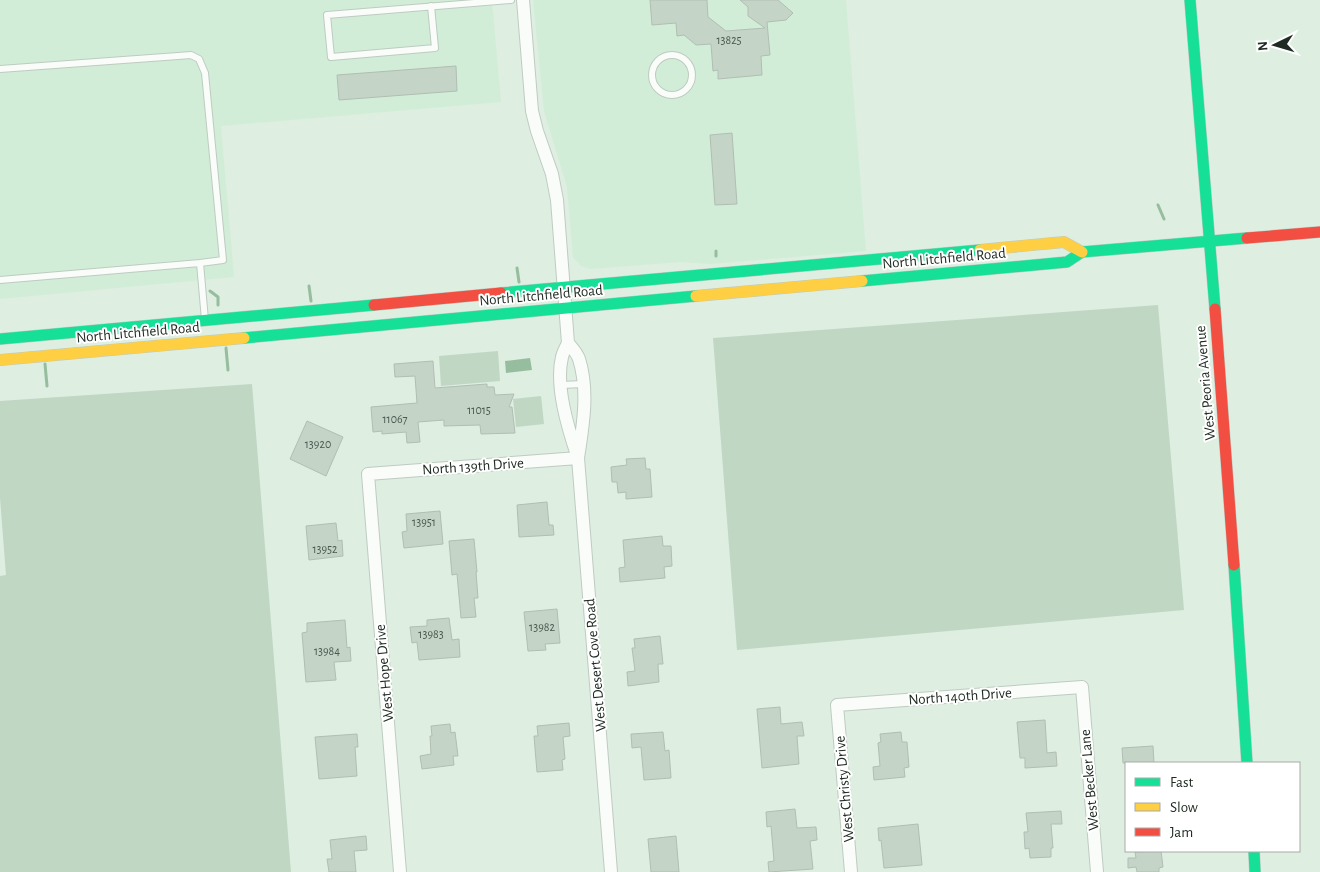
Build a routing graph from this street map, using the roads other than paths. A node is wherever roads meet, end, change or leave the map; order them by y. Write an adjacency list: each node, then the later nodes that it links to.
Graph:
1 (511, 0): 4 (lane)
2 (523, 0): 13 (street, West Desert Cove Road)
3 (1190, 0): 8 (main road, West Peoria Avenue)
4 (431, 6): 4 (lane)
5 (654, 65): 5 (lane)
6 (0, 69): 10 (lane)
7 (1320, 232): 8 (main road, North Litchfield Road)
8 (1209, 242): 9 (main road, North Litchfield Road); 27 (main road, West Peoria Avenue)
9 (1082, 252): 11 (main road, North Litchfield Road); 14 (main road, North Litchfield Road)
10 (200, 263): 12 (lane); 16 (lane)
11 (793, 267): 13 (main road, North Litchfield Road); 14 (main road)
12 (0, 280)
13 (564, 288): 15 (street, West Desert Cove Road); 16 (main road, North Litchfield Road)
14 (734, 293): 15 (main road, North Litchfield Road)
15 (566, 308): 18 (street, West Desert Cove Road); 19 (main road, North Litchfield Road)
16 (205, 321): 17 (main road, North Litchfield Road); 19 (main road)
17 (0, 339)
18 (568, 343): 21 (street, West Desert Cove Road); 22 (street, West Desert Cove Road)
19 (68, 354): 20 (main road, North Litchfield Road)
20 (0, 360)
21 (583, 384): 22 (lane); 23 (street, West Desert Cove Road)
22 (561, 385): 23 (street, West Desert Cove Road)
23 (578, 458): 24 (street, North 139th Drive); 30 (street, West Desert Cove Road)
24 (368, 474): 29 (street, West Hope Drive)
25 (1082, 687): 26 (street, North 140th Drive); 32 (street, West Becker Lane)
26 (837, 705): 31 (street, West Christy Drive)
27 (1247, 762)
28 (1254, 852): 33 (main road)
29 (400, 872)
30 (611, 872)
31 (851, 872)
32 (1097, 872)
33 (1255, 872)

